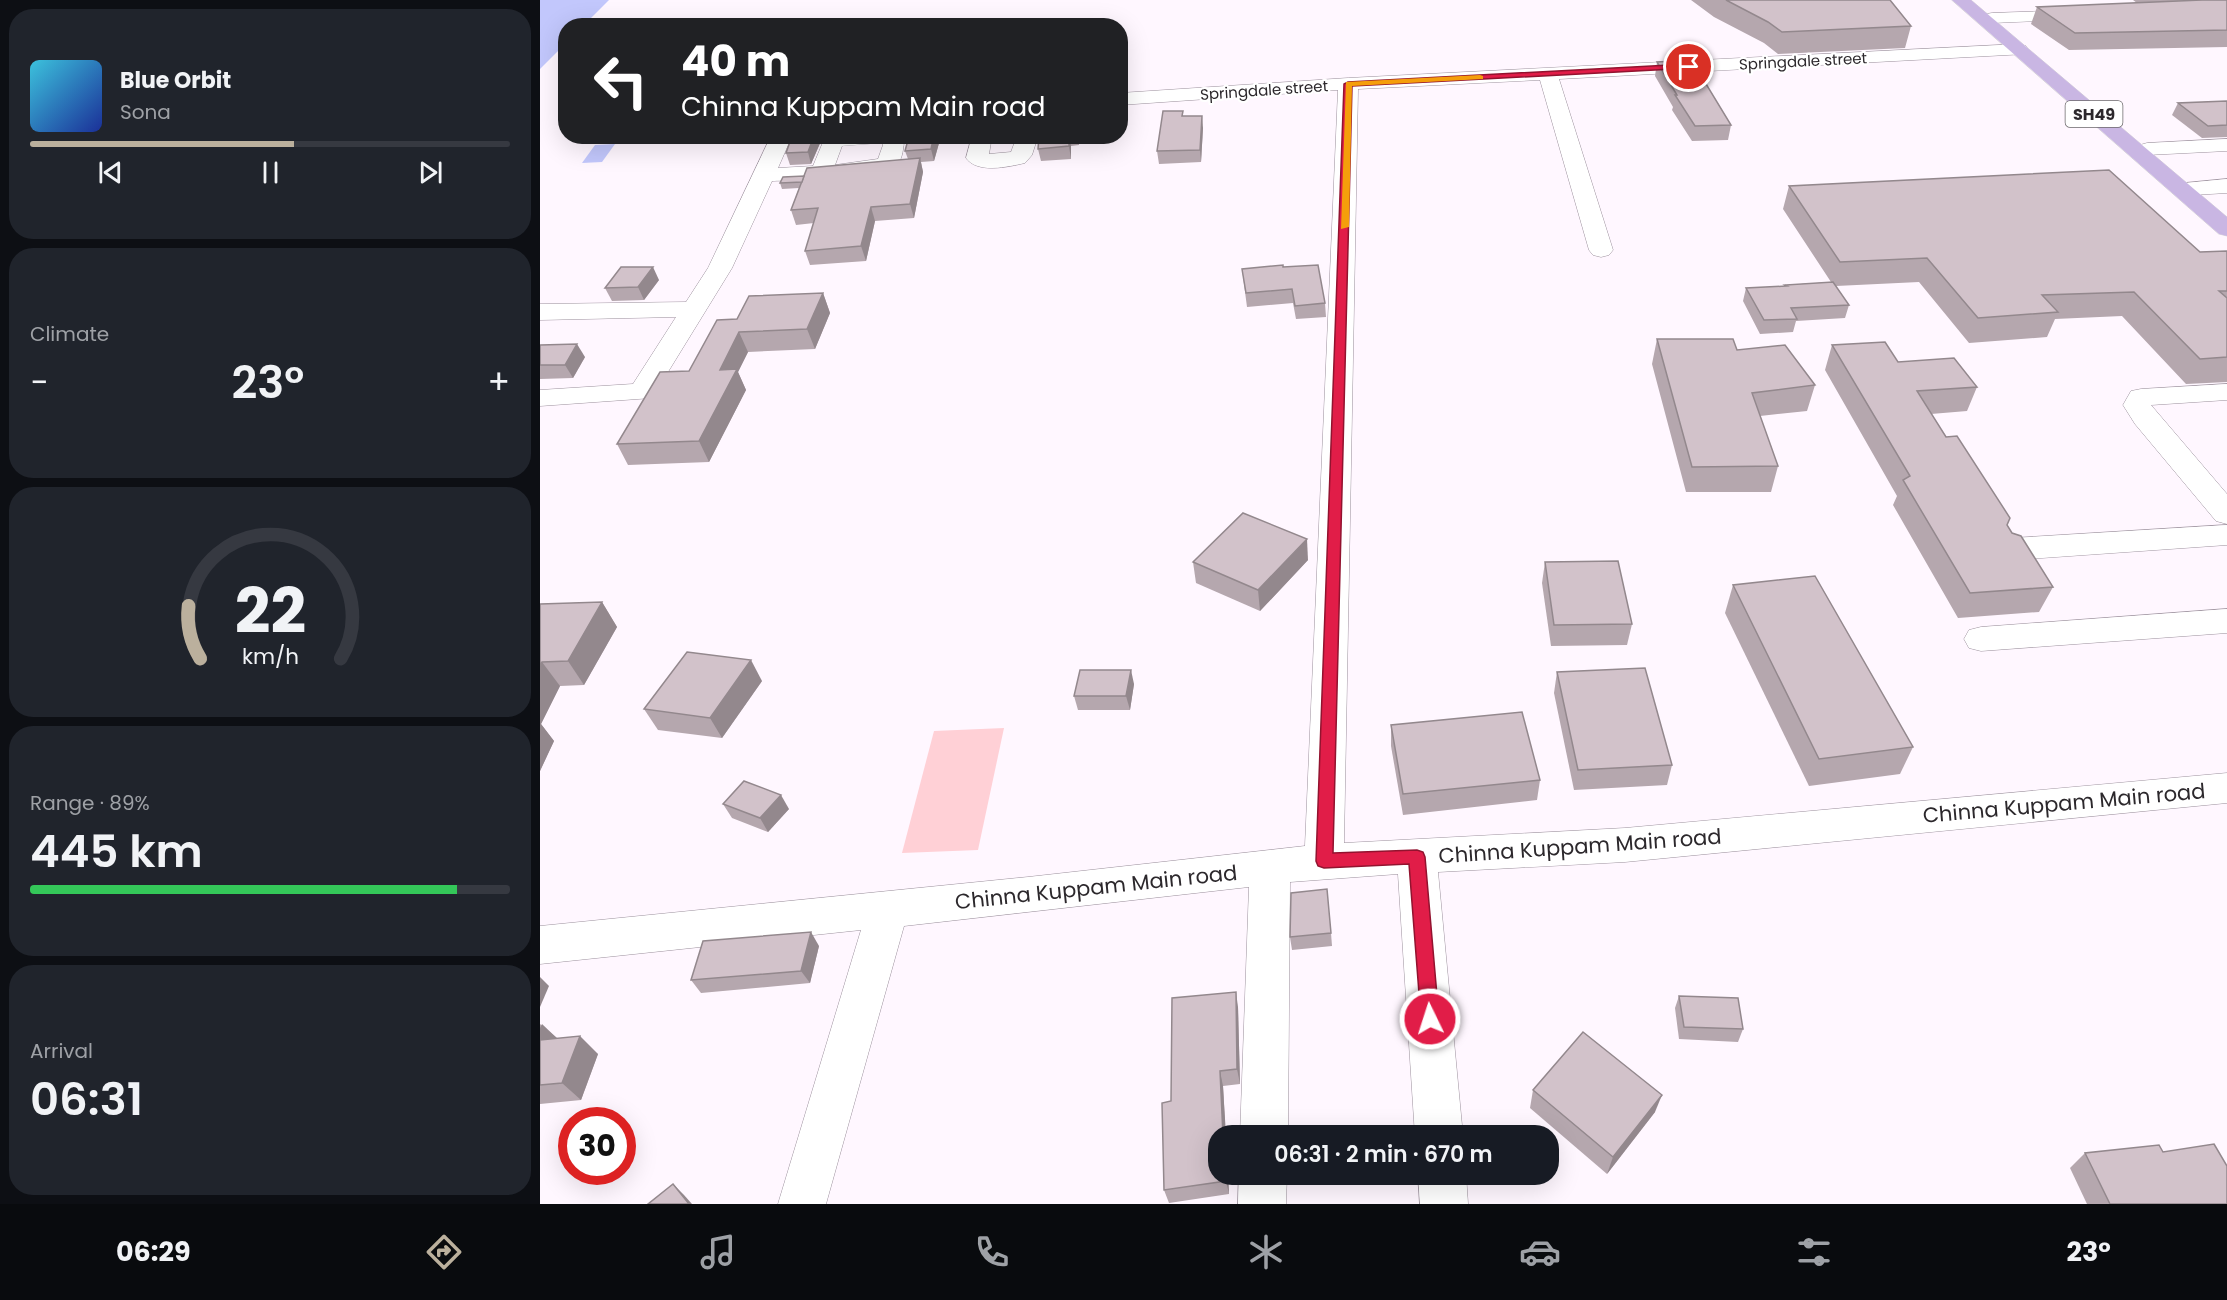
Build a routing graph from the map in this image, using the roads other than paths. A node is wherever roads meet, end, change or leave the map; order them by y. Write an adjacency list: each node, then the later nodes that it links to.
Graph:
1 (1961, 0): 5 (main road, SH49)
2 (1971, 0): 4 (main road, SH49)
3 (2100, 14): 4 (street)
4 (1992, 18): 13 (main road, SH49)
5 (2019, 50): 6 (street, Springdale street); 19 (main road, SH49)
6 (1548, 74): 7 (street, Springdale street); 20 (street)
7 (1348, 84): 8 (street, Springdale street); 32 (street)
8 (1128, 100)
9 (778, 144): 15 (street)
10 (979, 144): 11 (street)
11 (1025, 144)
12 (2227, 145): 13 (street)
13 (2147, 149): 17 (main road, SH49)
14 (822, 171): 15 (street)
15 (764, 175): 21 (street)
16 (2227, 186): 17 (street)
17 (2193, 188): 18 (main road, SH49)
18 (2227, 218)
19 (2227, 229)
20 (1601, 250)
21 (695, 309): 22 (street); 24 (street)
22 (540, 312)
23 (2227, 392): 25 (street)
24 (540, 398)
25 (2227, 514)
26 (2227, 535): 27 (street)
27 (2013, 549)
28 (2227, 621): 29 (street)
29 (1981, 639)
30 (2227, 788): 31 (street, Chinna Kuppam Main road)
31 (1417, 857): 32 (street, Chinna Kuppam Main road); 37 (street)
32 (1324, 861): 33 (street, Chinna Kuppam Main road)
33 (1269, 868): 34 (street, Chinna Kuppam Main road); 36 (street)
34 (888, 910): 35 (street, Chinna Kuppam Main road); 40 (street)
35 (540, 945)
36 (1264, 1125)
37 (1438, 1125)
38 (1263, 1185): 41 (street)
39 (1443, 1185): 42 (street)
40 (802, 1204)
41 (1262, 1204)
42 (1444, 1204)

